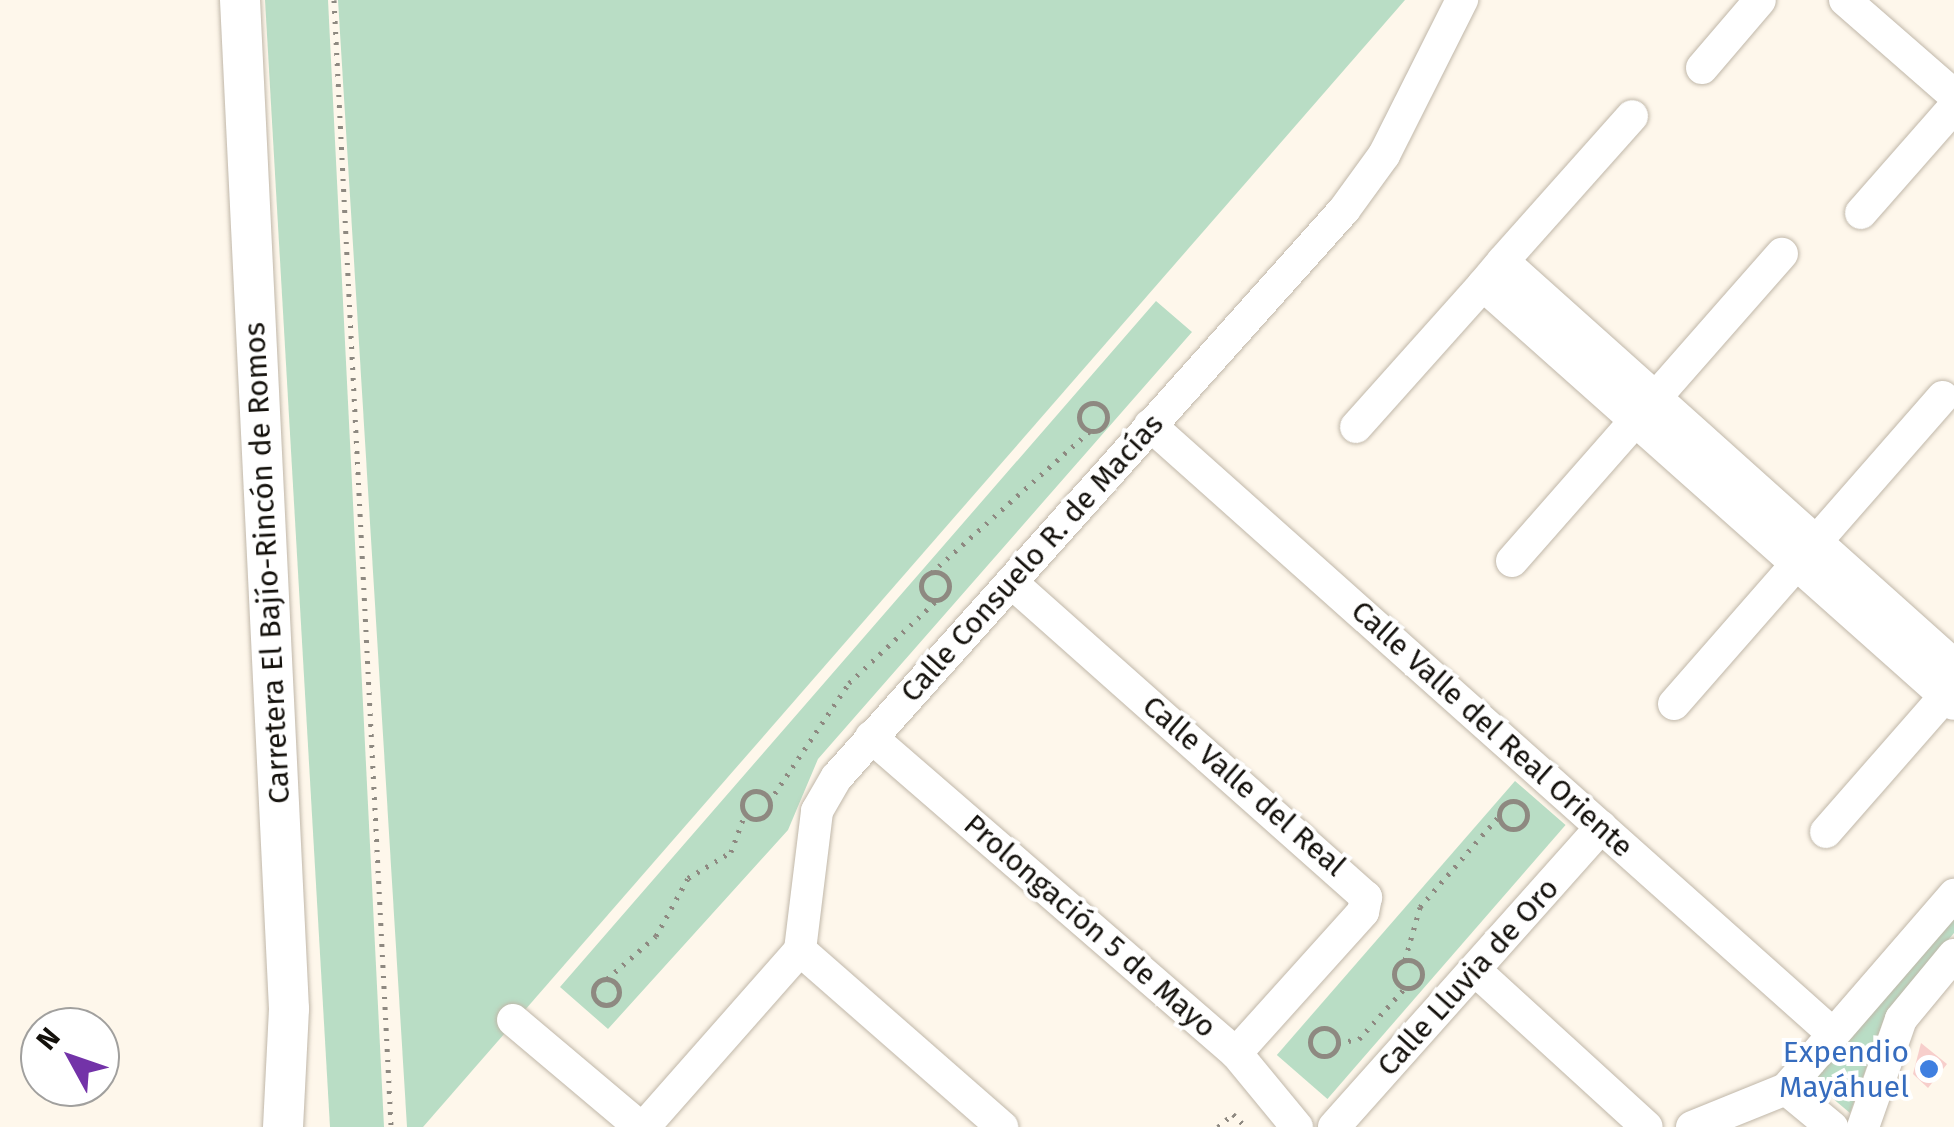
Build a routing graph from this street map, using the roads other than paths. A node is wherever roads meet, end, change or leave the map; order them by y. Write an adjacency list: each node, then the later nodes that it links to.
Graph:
1 (240, 0): 28 (street, Carretera El Bajío-Rincón de Romos)
2 (1462, 0): 14 (street, Calle Consuelo R. de Macías)
3 (1760, 0): 5 (street)
4 (1845, 0): 6 (street)
5 (1702, 68)
6 (1954, 95)
7 (1954, 106): 9 (street)
8 (1632, 116): 11 (street)
9 (1861, 213)
10 (1782, 254): 13 (street)
11 (1493, 273): 13 (street); 15 (street)
12 (1943, 398): 16 (street)
13 (1646, 411): 16 (street); 17 (street)
14 (1150, 426): 18 (street, Calle Consuelo R. de Macías); 22 (street, Calle Valle del Real Oriente)
15 (1356, 427)
16 (1806, 554): 19 (street); 20 (street)
17 (1512, 561)
18 (1011, 582): 21 (street, Calle Consuelo R. de Macías); 31 (street, Calle Valle del Real)
19 (1952, 688): 23 (street)
20 (1674, 704)
21 (872, 737): 25 (street, Calle Consuelo R. de Macías); 31 (street, Prolongación 5 de Mayo)
22 (1602, 827): 27 (street, Calle Lluvia de Oro); 30 (street, Calle Valle del Real Oriente)
23 (1826, 832)
24 (1954, 894): 30 (street)
25 (800, 950): 35 (street); 36 (street)
26 (1954, 956): 42 (street)
27 (1476, 971): 38 (street, Calle Lluvia de Oro); 39 (street)
28 (289, 1009): 33 (street, Carretera El Bajío-Rincón de Romos); 34 (street)
29 (513, 1020): 35 (street)
30 (1833, 1034): 32 (street)
31 (1236, 1053): 37 (street, Prolongación 5 de Mayo)
32 (1786, 1089): 40 (street); 41 (street)
33 (283, 1127)
34 (306, 1127)
35 (642, 1127)
36 (1002, 1127)
37 (1297, 1127)
38 (1334, 1127)
39 (1647, 1127)
40 (1692, 1127)
41 (1832, 1127)
42 (1863, 1127)

